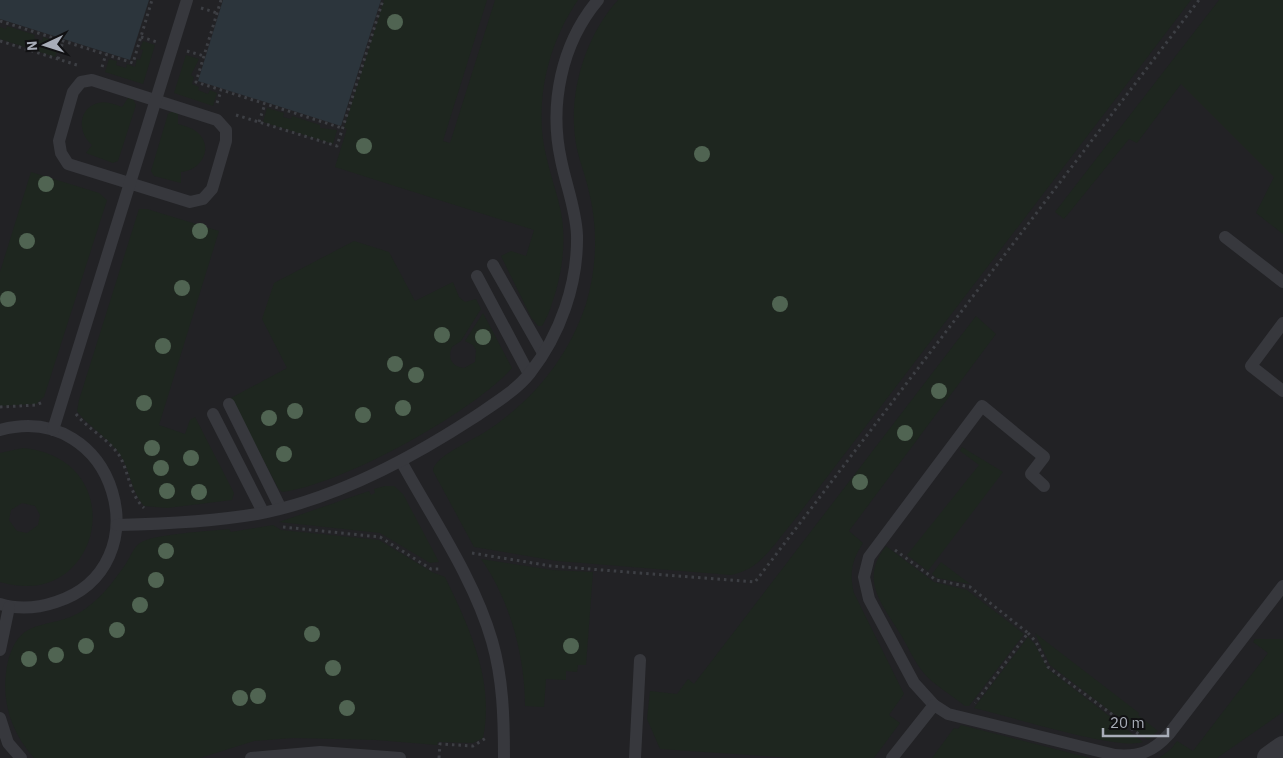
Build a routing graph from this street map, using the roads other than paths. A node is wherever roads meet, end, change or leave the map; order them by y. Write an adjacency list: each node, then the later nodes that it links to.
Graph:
1 (187, 0): 3 (lane)
2 (598, 0): 10 (lane)
3 (156, 99): 4 (lane); 4 (lane); 4 (lane)
4 (130, 183): 16 (lane)
5 (1225, 238): 8 (lane)
6 (493, 264): 10 (lane)
7 (477, 276): 11 (lane)
8 (1283, 282)
9 (1283, 322): 12 (lane)
10 (543, 353): 11 (lane)
11 (529, 374): 17 (lane)
12 (1283, 391)
13 (229, 404): 19 (lane)
14 (213, 414): 20 (lane)
15 (0, 430): 16 (lane)
16 (53, 430): 21 (lane)
17 (400, 461): 19 (lane); 33 (lane)
18 (1044, 486): 26 (lane)
19 (280, 507): 20 (lane)
20 (261, 513): 21 (lane)
21 (117, 526): 23 (lane)
22 (1283, 586): 26 (lane)
23 (5, 606): 24 (lane)
24 (0, 650)
25 (640, 660): 34 (lane)
26 (934, 704): 35 (lane)
27 (0, 718): 30 (lane)
28 (1283, 748): 36 (street)
29 (322, 755): 31 (lane); 32 (lane)
30 (21, 758)
31 (251, 758)
32 (400, 758)
33 (504, 758)
34 (635, 758)
35 (892, 758)
36 (1269, 758)

